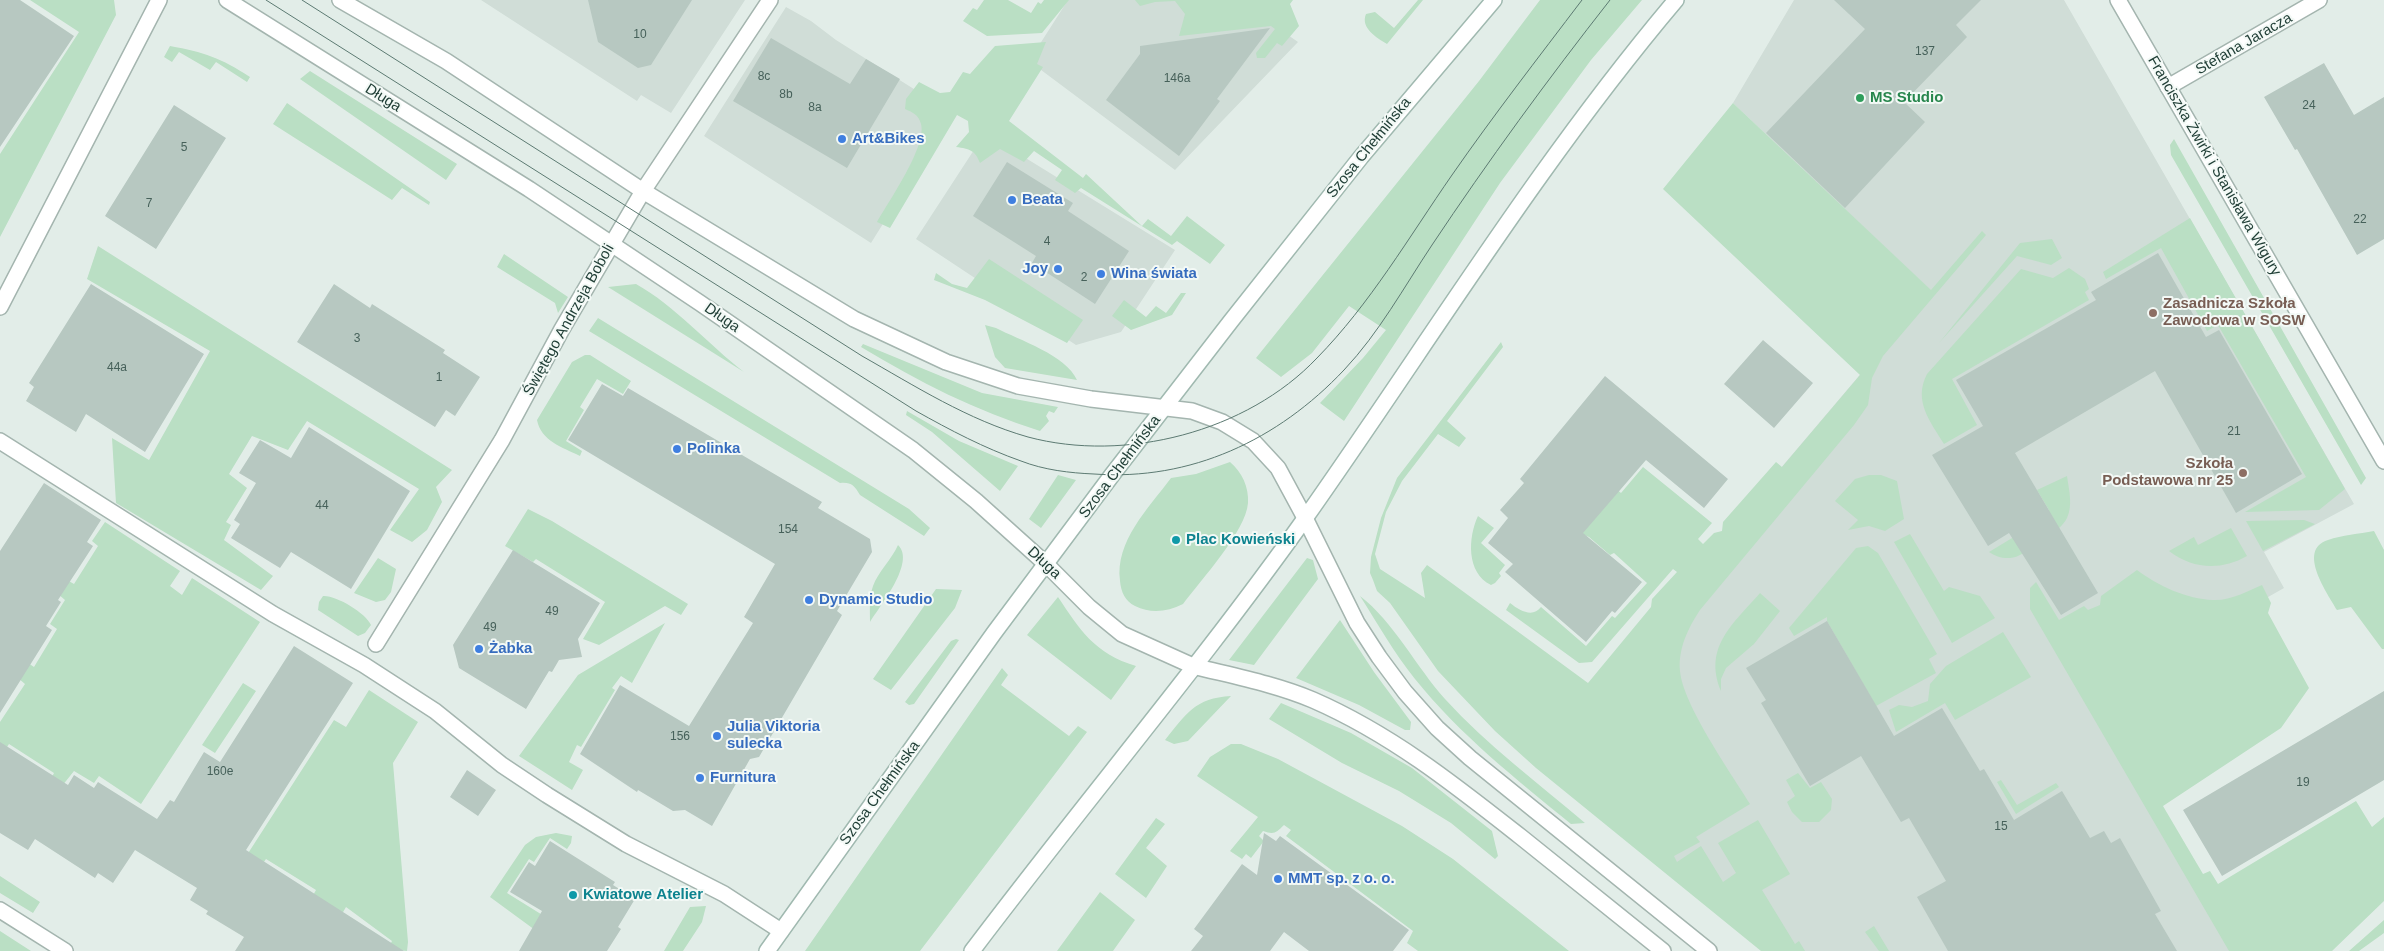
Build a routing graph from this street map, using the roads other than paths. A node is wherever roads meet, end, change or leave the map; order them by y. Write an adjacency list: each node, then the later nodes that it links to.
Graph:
1 (159, 0): 12 (street)
2 (227, 0): 11 (street, Długa)
3 (340, 0): 10 (street)
4 (770, 0): 10 (street, Świętego Andrzeja Boboli)
5 (1494, 0): 13 (street, Szosa Chełmińska)
6 (1676, 0): 16 (street)
7 (2118, 0): 9 (street, Franciszka Żwirki i Stanisława Wigury)
8 (2319, 0): 9 (street, Stefana Jaracza)
9 (2168, 87): 15 (street, Franciszka Żwirki i Stanisława Wigury)
10 (644, 191): 11 (street, Świętego Andrzeja Boboli); 13 (street)
11 (612, 244): 17 (street, Długa); 18 (street, Świętego Andrzeja Boboli)
12 (0, 307)
13 (1166, 406): 16 (street); 17 (street, Szosa Chełmińska)
14 (0, 441): 21 (street)
15 (2384, 461)
16 (1305, 518): 19 (street); 26 (street)
17 (1046, 564): 19 (street, Długa); 21 (street, Szosa Chełmińska)
18 (376, 644)
19 (1193, 666): 24 (street); 25 (street, Długa)
20 (0, 910): 22 (street)
21 (781, 931): 23 (street, Szosa Chełmińska)
22 (65, 951)
23 (767, 951)
24 (972, 951)
25 (1663, 951)
26 (1709, 951)

